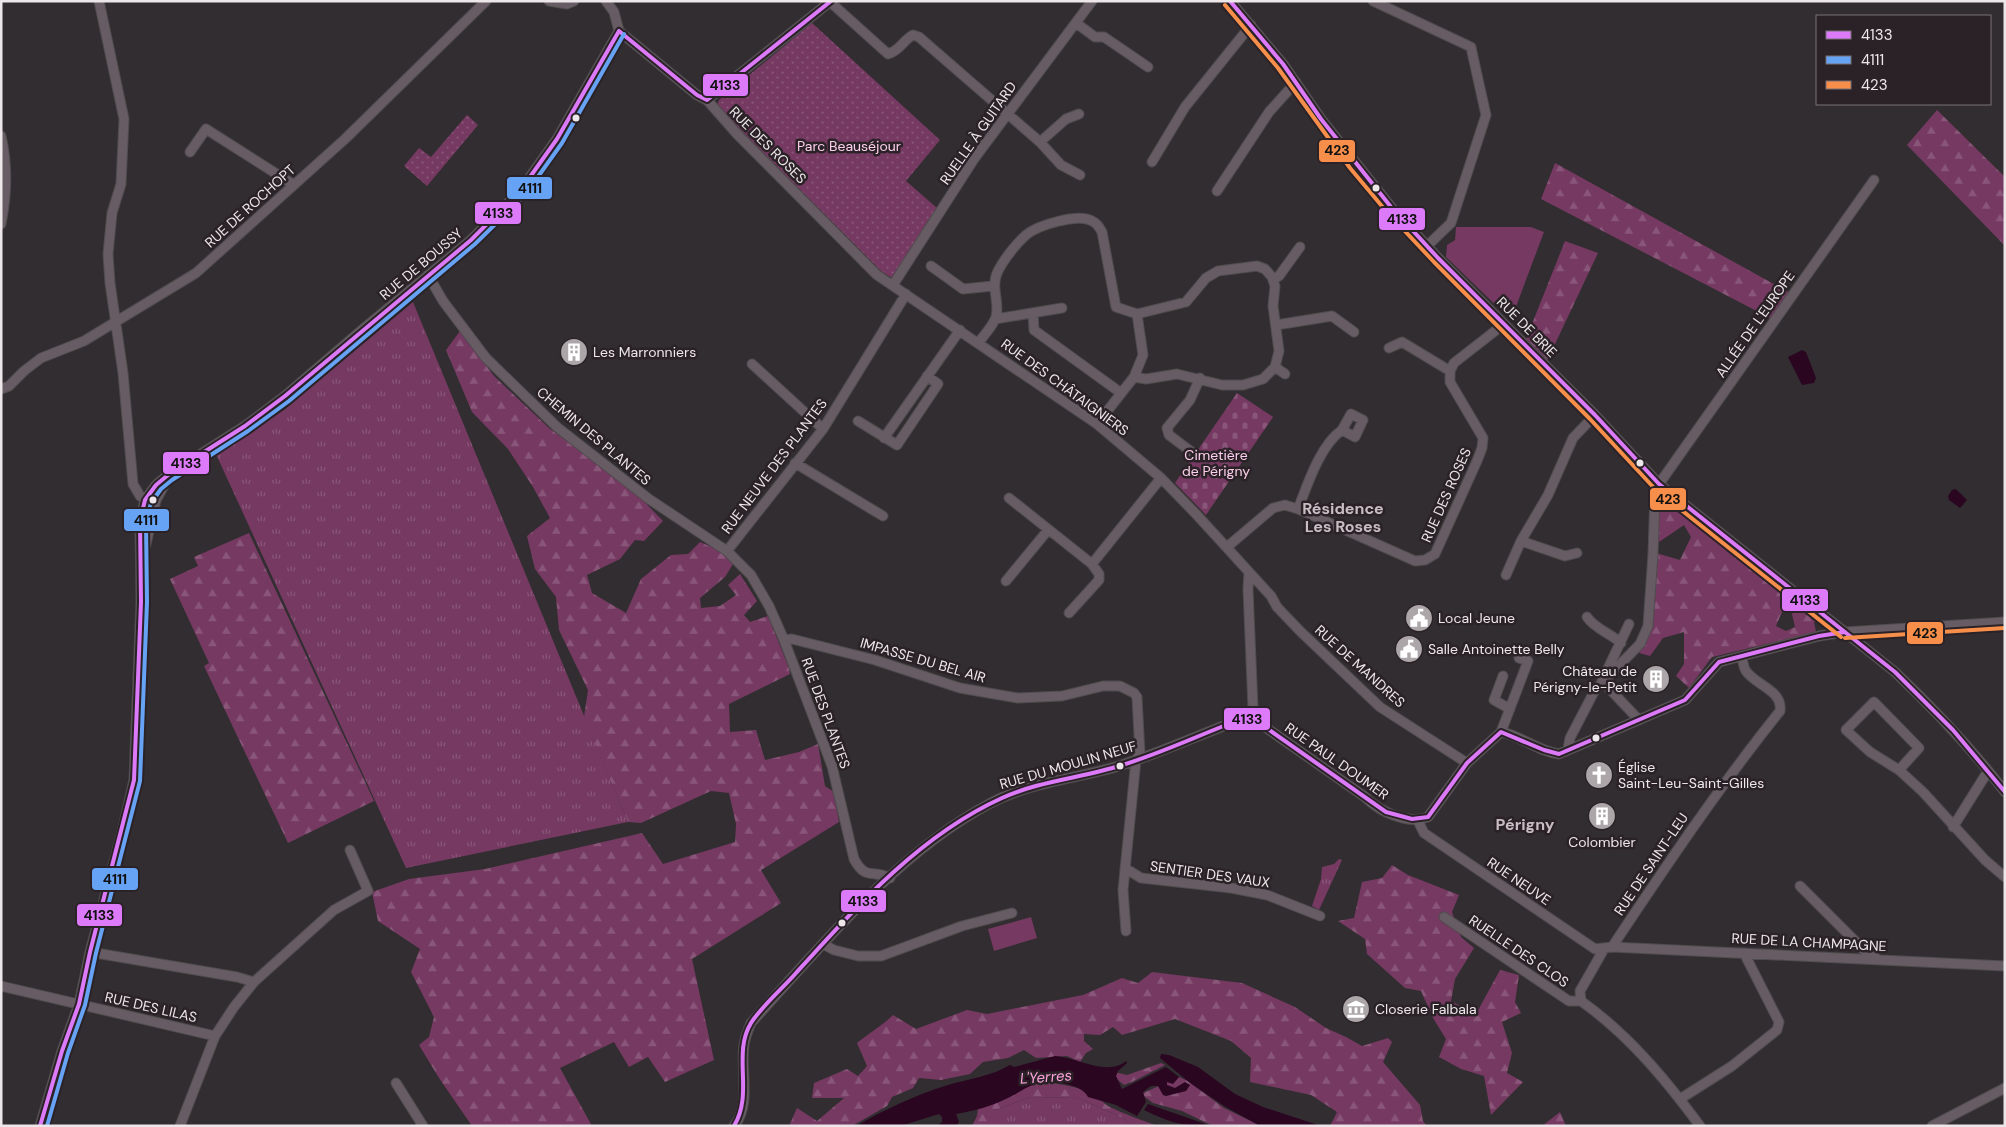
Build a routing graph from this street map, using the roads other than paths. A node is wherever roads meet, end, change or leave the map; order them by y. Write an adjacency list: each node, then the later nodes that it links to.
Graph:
1 (99, 1): 39 (street)
2 (486, 1): 24 (street, RUE DE ROCHOPT)
3 (550, 1): 4 (street)
4 (574, 1)
5 (606, 1): 12 (street)
6 (1092, 1): 10 (street, RUELLE À GUITARD)
7 (1230, 1): 11 (street, RUE DE BRIE)
8 (1373, 1): 27 (street)
9 (830, 2): 15 (street); 17 (street)
10 (1076, 23): 13 (street); 17 (street, RUELLE À GUITARD)
11 (1251, 26): 14 (street, RUE DE BRIE); 21 (street)
12 (619, 31): 15 (street, RUE DES ROSES); 30 (street, RUE DE BOUSSY)
13 (1148, 67)
14 (1296, 82): 25 (street); 27 (street, RUE DE BRIE)
15 (706, 100): 32 (street, RUE DES ROSES)
16 (1079, 114): 19 (street)
17 (1007, 115): 19 (street); 32 (street, RUELLE À GUITARD)
18 (1, 136): 26 (street)
19 (1040, 142): 22 (street)
20 (190, 152): 24 (street)
21 (1152, 162)
22 (1080, 175)
23 (1874, 180): 65 (street, ALLÉE DE L'EUROPE)
24 (294, 185): 39 (street, RUE DE ROCHOPT)
25 (1216, 191)
26 (1, 224)
27 (1427, 246): 40 (street, RUE DE BRIE)
28 (1300, 247): 31 (street)
29 (931, 266): 33 (street)
30 (428, 275): 63 (street, RUE DE BOUSSY); 74 (street, CHEMIN DES PLANTES)
31 (1273, 280): 37 (street); 41 (street)
32 (893, 285): 34 (street, RUE DES CHÂTAIGNIERS)
33 (994, 286): 37 (street); 38 (street)
34 (906, 294): 42 (street, RUE DES CHÂTAIGNIERS); 58 (street, RUE NEUVE DES PLANTES)
35 (1062, 308): 36 (street)
36 (1033, 313): 38 (street); 54 (street)
37 (1136, 314): 51 (street)
38 (995, 319): 44 (street)
39 (116, 321): 53 (street, RUE DE ROCHOPT); 67 (street)
40 (1504, 324): 48 (street); 55 (street, RUE DE BRIE)
41 (1276, 325): 43 (street); 47 (street)
42 (960, 330): 44 (street, RUE DES CHÂTAIGNIERS); 50 (street)
43 (1354, 332)
44 (978, 342): 57 (street, RUE DES CHÂTAIGNIERS)
45 (1389, 348): 48 (street)
46 (752, 364): 58 (street)
47 (1275, 367): 49 (street); 52 (street)
48 (1450, 371): 69 (street, RUE DES ROSES)
49 (1285, 374)
50 (927, 376): 60 (street); 60 (street)
51 (1134, 377): 52 (street); 54 (street)
52 (1200, 378): 61 (street)
53 (1, 389)
54 (1121, 394): 57 (street)
55 (1594, 415): 65 (street, RUE DE BRIE); 72 (street)
56 (858, 421): 60 (street)
57 (1098, 424): 64 (street, RUE DES CHÂTAIGNIERS)
58 (823, 429): 62 (street, RUE NEUVE DES PLANTES)
59 (1342, 430): 69 (street)
60 (884, 438)
61 (1193, 453)
62 (795, 464): 70 (street); 74 (street, RUE NEUVE DES PLANTES)
63 (184, 466): 67 (street); 68 (street)
64 (1161, 478): 73 (street, RUE DES CHÂTAIGNIERS); 77 (street)
65 (1659, 484): 85 (street, RUE DE BRIE); 91 (street)
66 (1009, 498): 71 (street)
67 (145, 500): 68 (street); 76 (street)
68 (155, 505): 76 (street)
69 (1298, 509): 73 (street, RUE DES ROSES)
70 (883, 516)
71 (1048, 530): 77 (street); 80 (street)
72 (1521, 542): 75 (street); 79 (street)
73 (1227, 547): 78 (street, RUE DES CHÂTAIGNIERS)
74 (727, 551): 86 (street, RUE DES PLANTES)
75 (1577, 553)
76 (141, 563): 115 (street)
77 (1092, 564): 81 (street)
78 (1250, 572): 93 (street); 98 (street, RUE DE MANDRES)
79 (1506, 575)
80 (1006, 582)
81 (1069, 613)
82 (1587, 616): 87 (street)
83 (2005, 622): 85 (street)
84 (1629, 624): 87 (street)
85 (1845, 632): 88 (street); 100 (street, RUE DE BRIE)
86 (784, 640): 97 (street, IMPASSE DU BEL AIR); 107 (street, RUE DES PLANTES)
87 (1621, 643): 91 (street)
88 (1742, 656): 94 (street); 114 (street, RUE DE SAINT-LEU)
89 (1519, 658): 92 (street)
90 (1502, 676): 92 (street)
91 (1604, 682): 94 (street); 96 (street)
92 (1510, 709): 95 (street)
93 (1250, 719): 97 (street, RUE DU MOULIN NEUF); 102 (street, RUE PAUL DOUMER)
94 (1639, 720): 96 (street)
95 (1501, 732): 96 (street); 98 (street)
96 (1568, 749)
97 (1136, 760): 105 (street); 107 (street, RUE DU MOULIN NEUF)
98 (1467, 763): 102 (street)
99 (1899, 770): 99 (street); 103 (street)
100 (1988, 771): 101 (street, RUE DE BRIE); 103 (street)
101 (2005, 792)
102 (1418, 821): 114 (street, RUE NEUVE)
103 (1954, 827): 106 (street)
104 (350, 850): 119 (street)
105 (1125, 868): 110 (street, SENTIER DES VAUX); 112 (street)
106 (2005, 877)
107 (890, 878): 113 (street, RUE DU MOULIN NEUF)
108 (1800, 886): 117 (street)
109 (1012, 913): 113 (street)
110 (1320, 916)
111 (1444, 917): 121 (street, RUELLE DES CLOS)
112 (1126, 931)
113 (823, 944): 130 (street, RUE DU MOULIN NEUF)
114 (1608, 948): 116 (street, RUE DE LA CHAMPAGNE); 121 (street, RUE DE SAINT-LEU)
115 (90, 952): 119 (street); 122 (street)
116 (1744, 953): 117 (street, RUE DE LA CHAMPAGNE); 126 (street)
117 (1877, 959): 118 (street, RUE DE LA CHAMPAGNE)
118 (2005, 966)
119 (254, 982): 123 (street)
120 (2, 988): 122 (street, RUE DES LILAS)
121 (1581, 1001): 126 (street)
122 (80, 1004): 123 (street, RUE DES LILAS); 127 (street)
123 (215, 1036): 128 (street)
124 (396, 1083): 129 (street)
125 (2005, 1088): 132 (street)
126 (1680, 1099): 131 (street)
127 (40, 1126)
128 (180, 1126)
129 (422, 1126)
130 (734, 1126)
131 (1700, 1126)
132 (1932, 1126)

